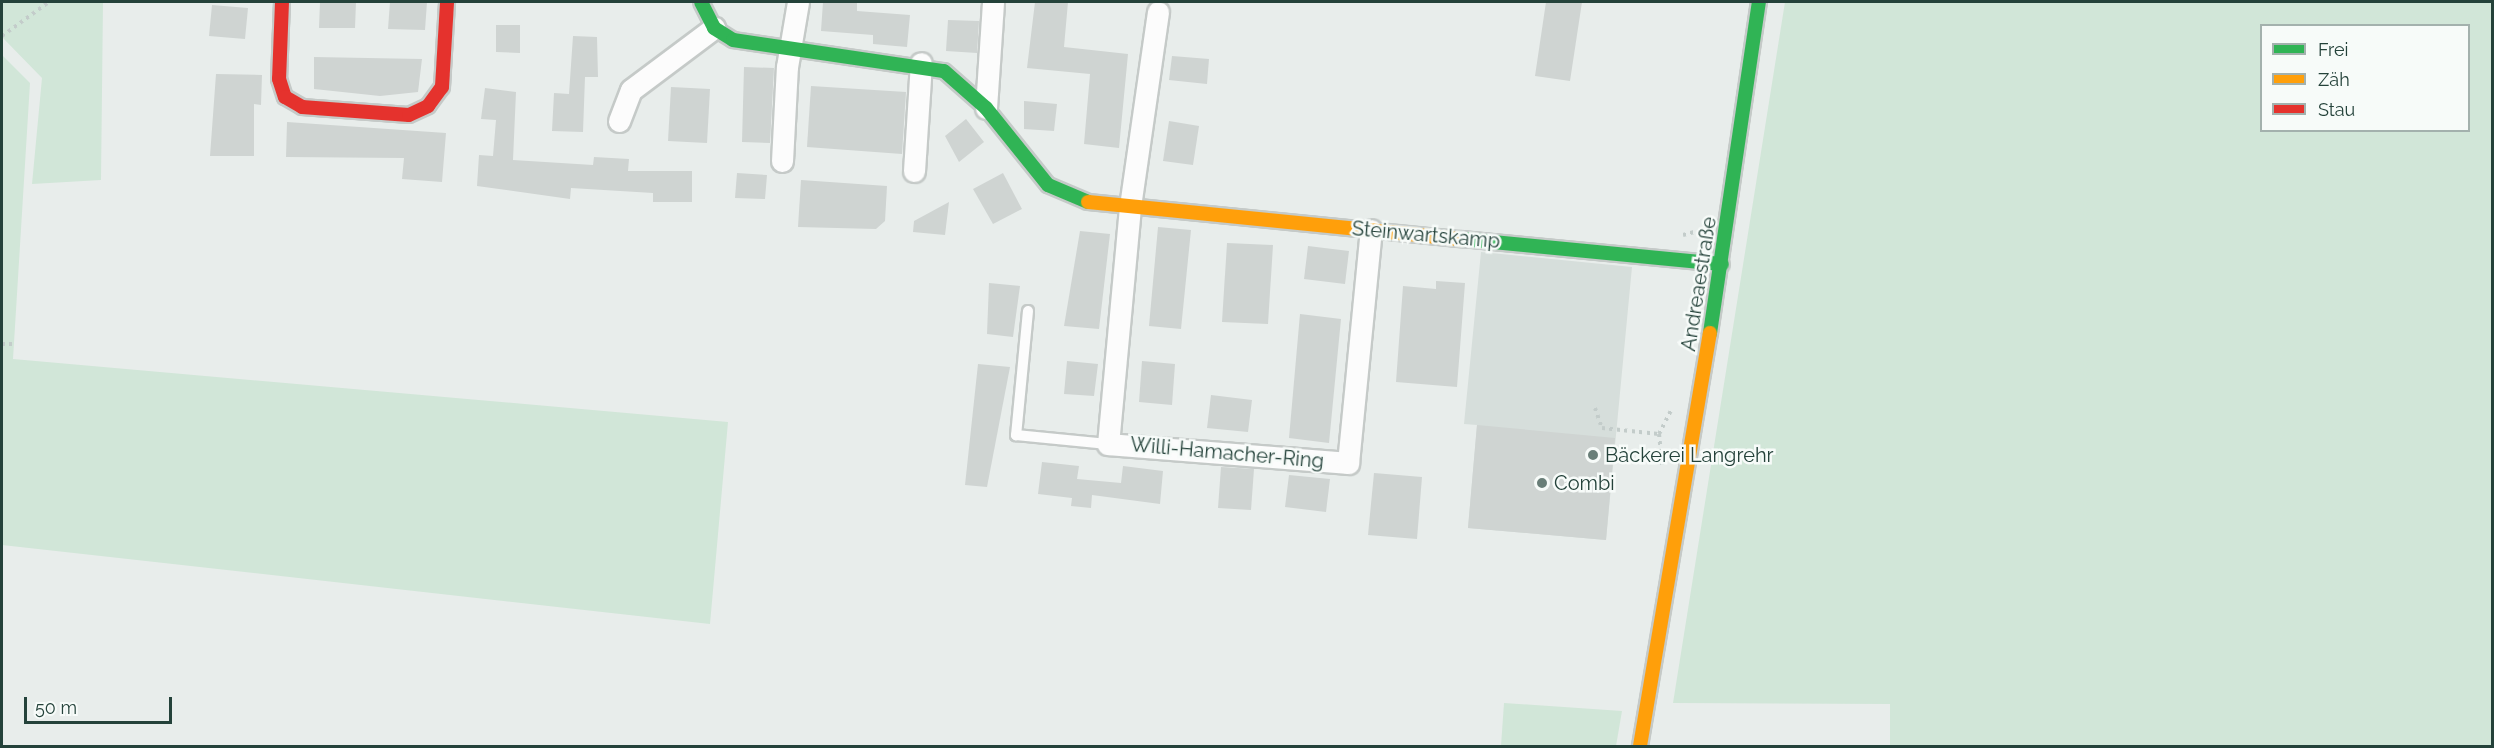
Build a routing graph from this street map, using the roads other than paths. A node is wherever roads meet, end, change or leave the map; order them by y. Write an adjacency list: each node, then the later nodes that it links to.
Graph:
1 (282, 2): 2 (street)
2 (447, 2)
3 (701, 2): 8 (street)
4 (798, 2): 9 (street)
5 (993, 2): 11 (street)
6 (1760, 2): 17 (street, Andreaestraße)
7 (1158, 12): 15 (street)
8 (714, 28): 9 (street, Steinwartskamp); 12 (street)
9 (791, 48): 10 (street, Steinwartskamp); 13 (street)
10 (921, 63): 11 (street, Steinwartskamp); 14 (street)
11 (986, 108): 15 (street, Steinwartskamp)
12 (619, 121)
13 (782, 161)
14 (914, 171)
15 (1130, 207): 16 (street, Steinwartskamp); 19 (street, Willi-Hamacher-Ring)
16 (1371, 230): 17 (street, Steinwartskamp); 19 (street, Willi-Hamacher-Ring)
17 (1722, 264): 20 (street, Andreaestraße)
18 (1028, 311): 19 (lane)
19 (1108, 444)
20 (1640, 747)

